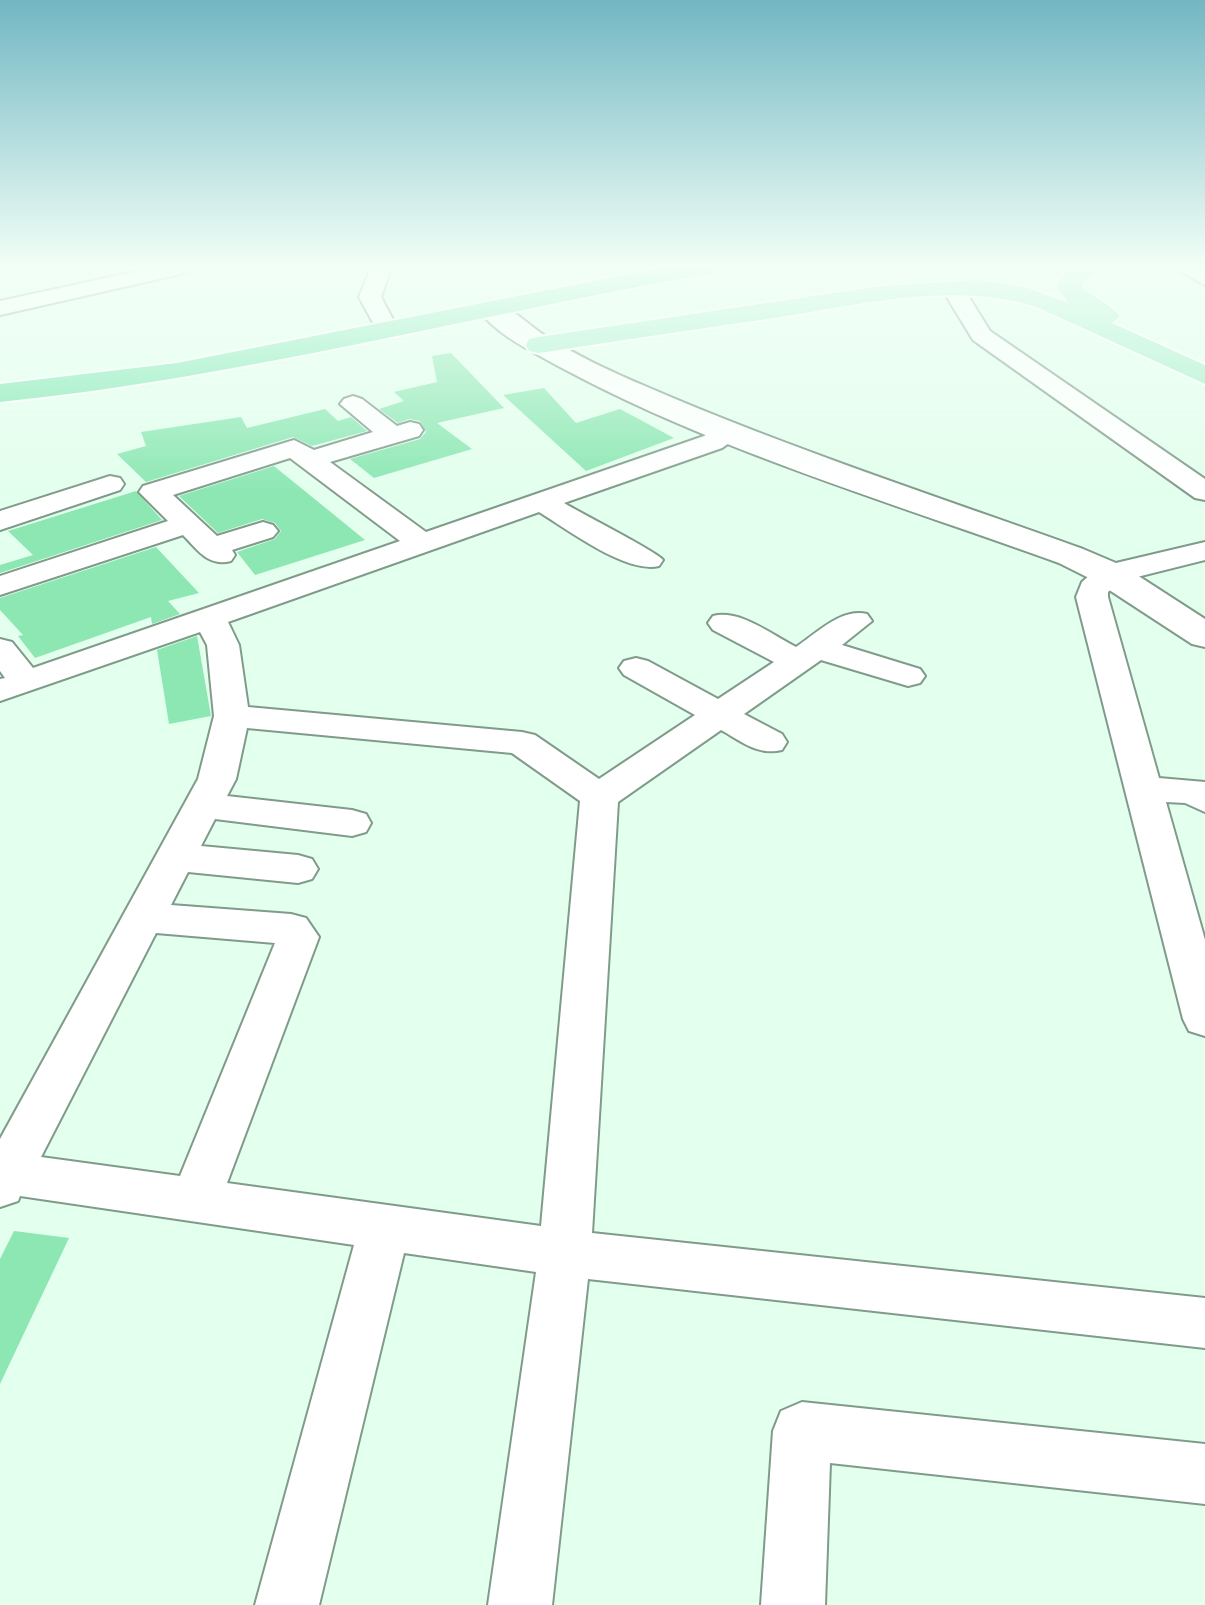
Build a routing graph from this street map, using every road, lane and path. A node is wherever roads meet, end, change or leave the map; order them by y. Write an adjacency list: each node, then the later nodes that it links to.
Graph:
1 (314, 343): 10 (highway)
2 (536, 343): 8 (street)
3 (553, 343): 8 (main road)
4 (992, 343): 15 (street)
5 (1138, 343): 9 (main road)
6 (1142, 343): 9 (main road)
7 (1153, 343): 9 (main road)
8 (539, 345): 12 (street)
9 (1205, 374)
10 (0, 393)
11 (353, 404): 13 (street)
12 (730, 433): 16 (street); 23 (street)
13 (312, 459): 18 (street); 20 (street)
14 (110, 484): 17 (street)
15 (1205, 492)
16 (543, 503): 20 (street); 22 (street)
17 (0, 521)
18 (188, 524): 19 (street); 24 (street)
19 (263, 531)
20 (424, 545): 25 (street)
21 (1205, 551): 23 (street)
22 (648, 560)
23 (1110, 574): 28 (street); 37 (street)
24 (0, 586)
25 (210, 619): 33 (street); 35 (street)
26 (856, 621): 30 (street)
27 (724, 623): 30 (street)
28 (1205, 636)
29 (0, 649): 33 (street)
30 (808, 654): 32 (street); 34 (street)
31 (636, 668): 34 (street)
32 (908, 676)
33 (13, 686)
34 (719, 715): 36 (street); 38 (street)
35 (232, 716): 38 (street); 40 (street)
36 (769, 742)
37 (1144, 790): 39 (street); 45 (street)
38 (599, 797): 49 (street)
39 (1205, 800)
40 (203, 805): 41 (street); 42 (street)
41 (352, 823)
42 (176, 857): 43 (street); 44 (street)
43 (298, 869)
44 (143, 917): 46 (street); 47 (street)
45 (1202, 997)
46 (2, 1177): 47 (street)
47 (196, 1199): 48 (street)
48 (385, 1225): 49 (street); 52 (street)
49 (565, 1253): 50 (street); 53 (street)
50 (1205, 1323)
51 (1205, 1474): 54 (street)
52 (287, 1605)
53 (520, 1605)
54 (793, 1605)

